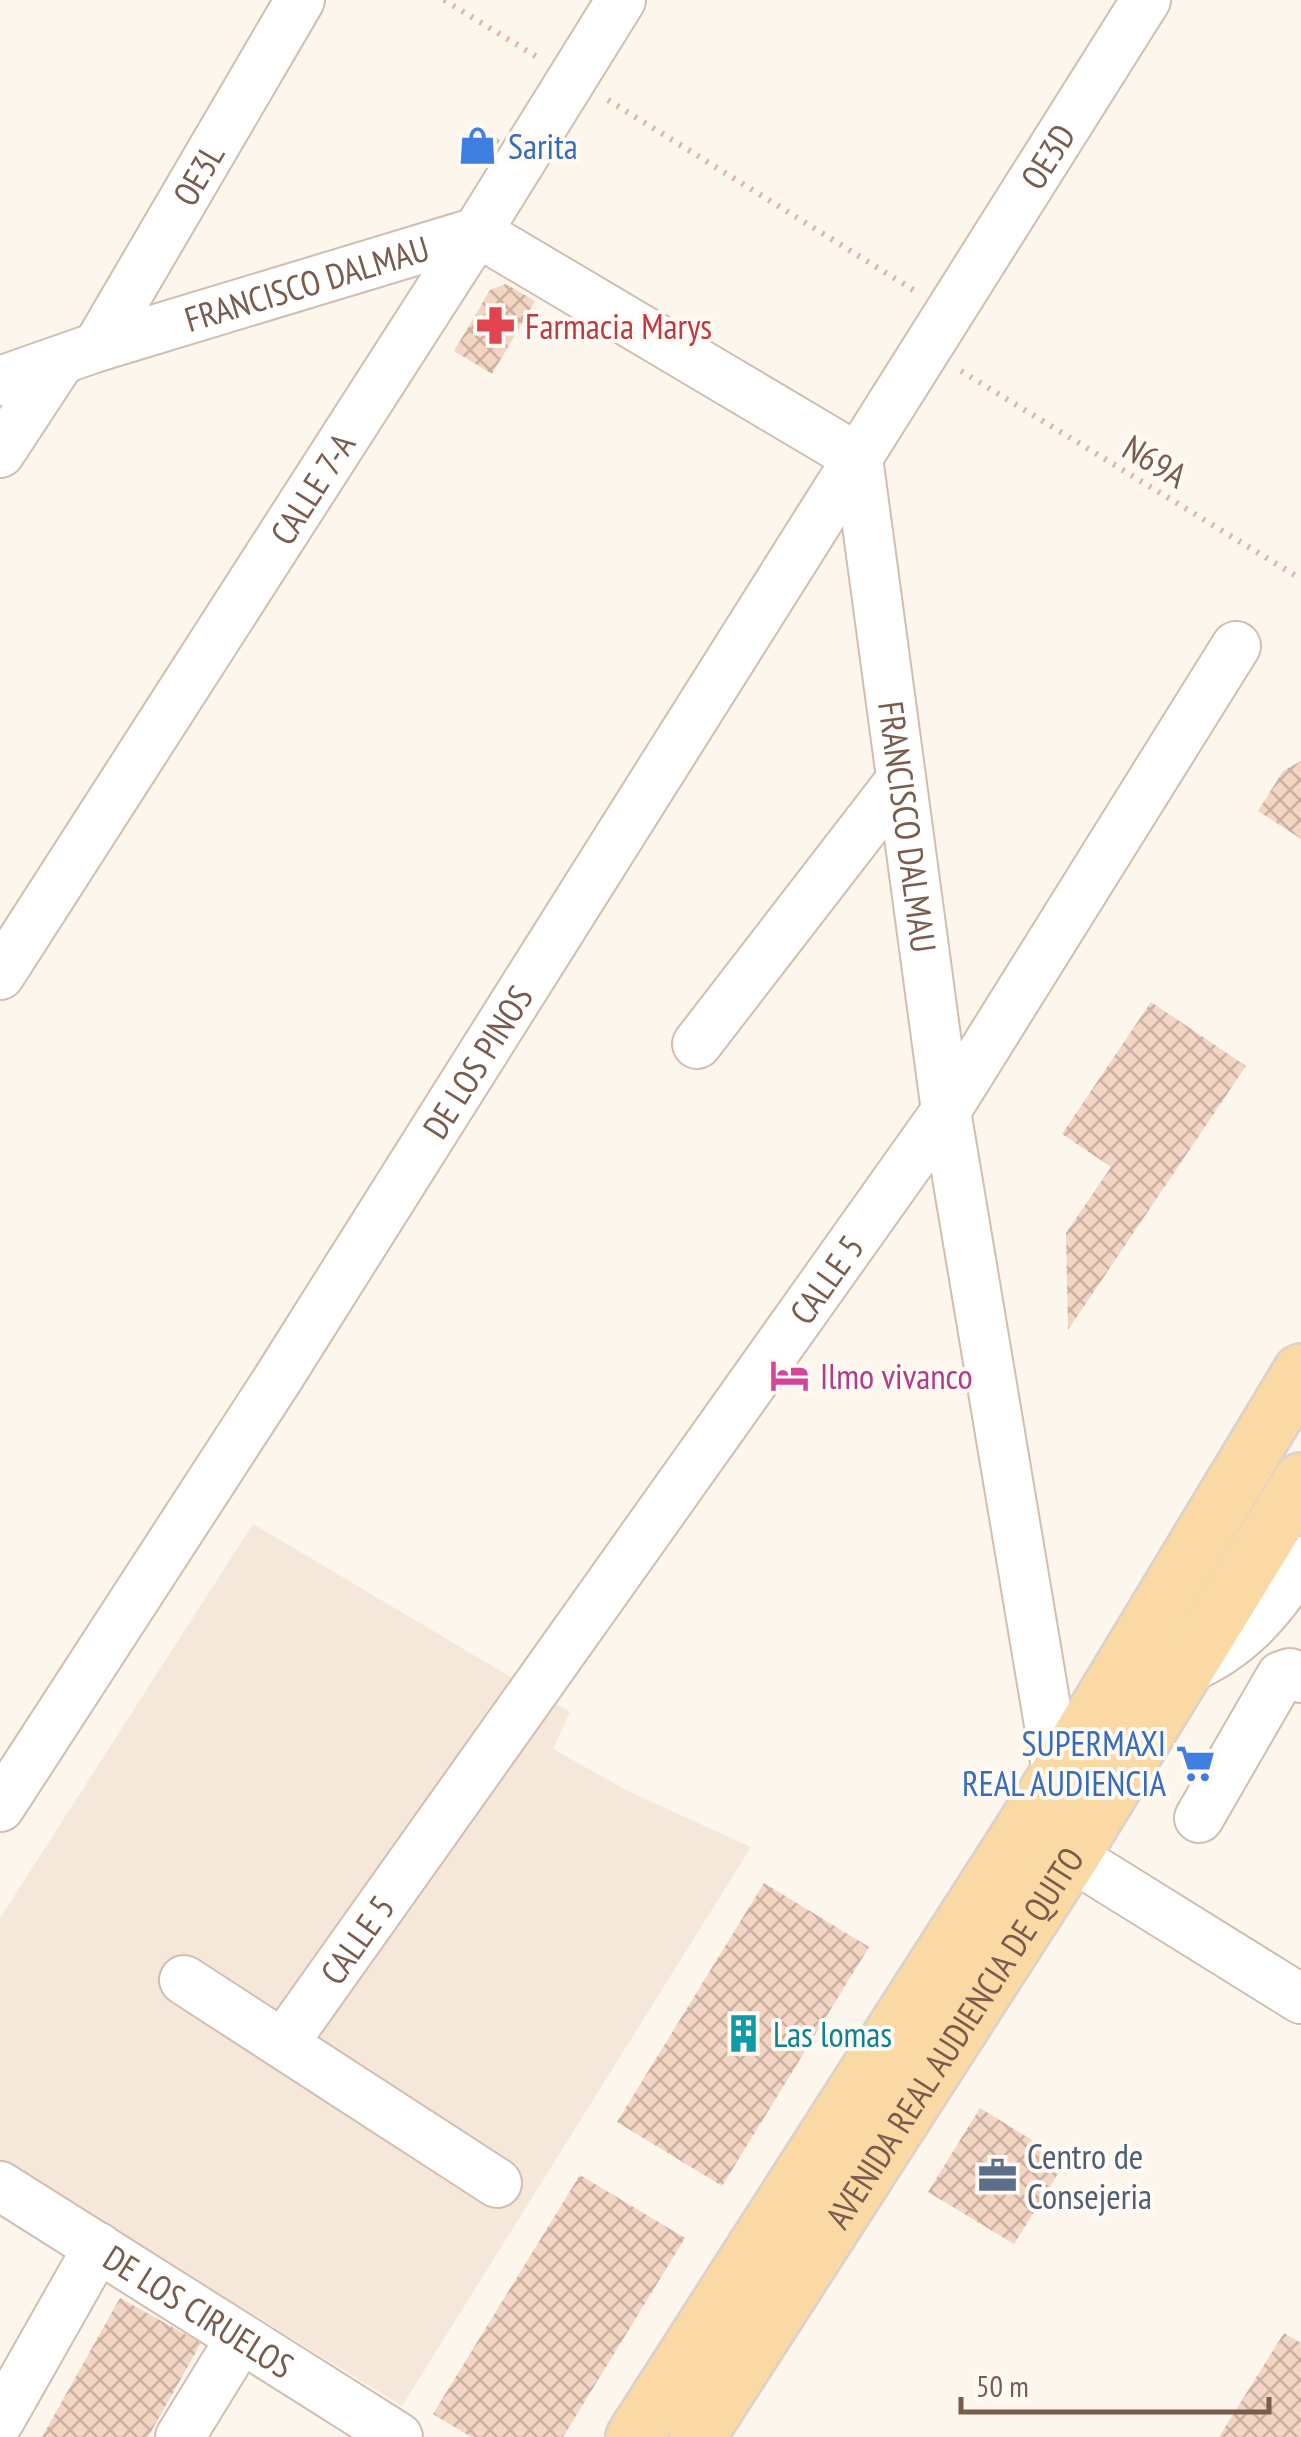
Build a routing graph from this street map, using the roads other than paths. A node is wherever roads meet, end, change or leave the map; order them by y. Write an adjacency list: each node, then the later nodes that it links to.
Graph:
1 (300, 0): 6 (street, OE3L)
2 (621, 0): 4 (street, CALLE 7-A)
3 (1146, 0): 5 (street, OE3D)
4 (478, 232): 6 (street, FRANCISCO DALMAU); 9 (street, FRANCISCO DALMAU); 12 (street, CALLE 7-A)
5 (950, 314): 9 (street, DE LOS PINOS)
6 (78, 355): 7 (street, FRANCISCO DALMAU); 8 (street, OE3L)
7 (0, 382)
8 (0, 453)
9 (858, 458): 11 (street, FRANCISCO DALMAU); 21 (street, DE LOS PINOS)
10 (1236, 646): 14 (street, CALLE 5)
11 (900, 781): 13 (street); 14 (street, FRANCISCO DALMAU)
12 (0, 975)
13 (697, 1044)
14 (946, 1110): 20 (street, FRANCISCO DALMAU); 26 (street, CALLE 5)
15 (1301, 1372): 20 (main road, AVENIDA REAL AUDIENCIA DE QUITO)
16 (1301, 1481): 18 (main road, AVENIDA REAL AUDIENCIA DE QUITO)
17 (1301, 1561): 18 (street)
18 (1186, 1668): 23 (main road, AVENIDA REAL AUDIENCIA DE QUITO)
19 (1301, 1678): 22 (street)
20 (1058, 1775): 23 (street, FRANCISCO DALMAU); 35 (main road, AVENIDA REAL AUDIENCIA DE QUITO)
21 (0, 1808)
22 (1200, 1818)
23 (1071, 1856): 25 (street); 36 (main road, AVENIDA REAL AUDIENCIA DE QUITO)
24 (184, 1980): 26 (street)
25 (1301, 1999)
26 (283, 2044): 27 (street)
27 (498, 2182)
28 (0, 2186): 29 (street, DE LOS CIRUELOS)
29 (98, 2247): 30 (street, DE LOS CIRUELOS); 31 (street)
30 (240, 2341): 32 (street, DE LOS CIRUELOS); 33 (street)
31 (0, 2420)
32 (337, 2422): 34 (street, DE LOS CIRUELOS)
33 (180, 2437)
34 (398, 2437)
35 (634, 2437)
36 (697, 2437)

